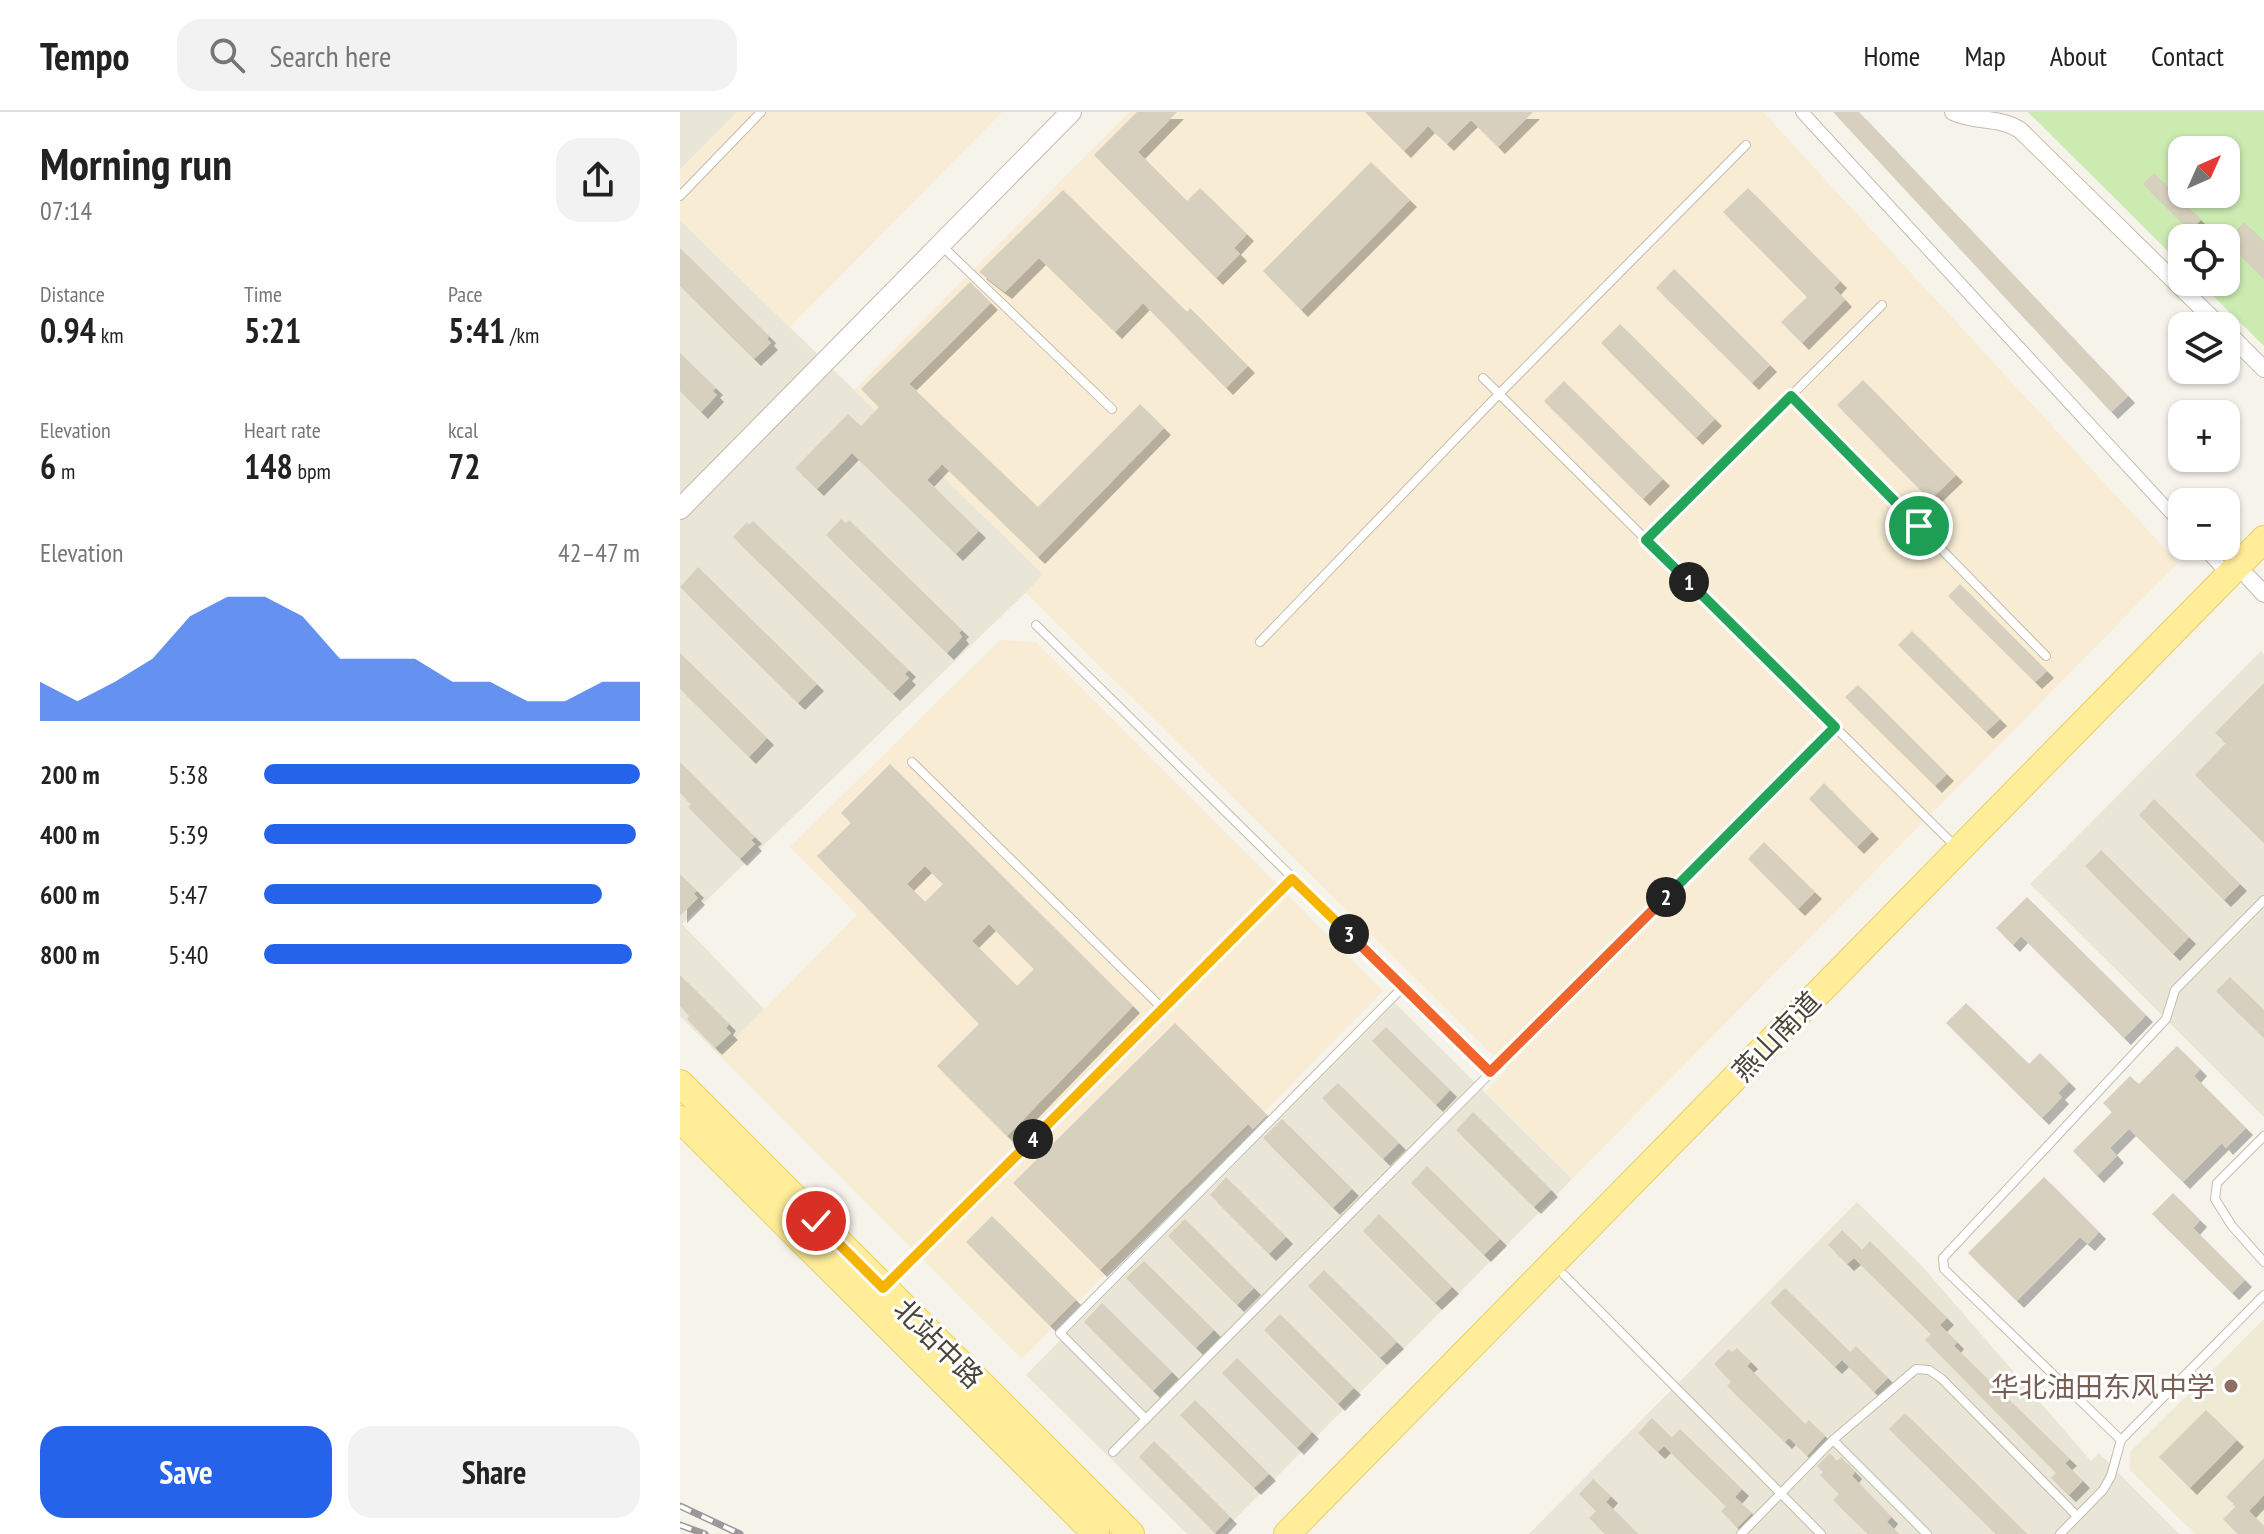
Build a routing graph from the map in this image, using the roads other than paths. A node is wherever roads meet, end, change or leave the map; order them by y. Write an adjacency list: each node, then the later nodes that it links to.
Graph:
1 (761, 112): 6 (lane)
2 (1071, 112): 7 (street)
3 (1802, 112): 17 (street)
4 (1953, 112): 9 (street)
5 (1746, 145): 13 (lane)
6 (680, 196)
7 (940, 245): 15 (lane); 16 (street)
8 (1882, 305): 14 (lane)
9 (2206, 312)
10 (2240, 345): 11 (street)
11 (2264, 369)
12 (1483, 378): 13 (lane)
13 (1499, 394): 19 (lane); 23 (lane)
14 (1791, 396): 19 (lane); 24 (lane)
15 (1112, 409)
16 (680, 509)
17 (2168, 510)
18 (2264, 539): 21 (main road, 燕山南道)
19 (1646, 540): 25 (lane)
20 (2224, 560): 21 (street)
21 (2251, 577): 27 (main road, 燕山南道); 37 (main road, 燕山南道)
22 (1036, 625): 28 (lane)
23 (1260, 642)
24 (2046, 656)
25 (1835, 727): 27 (lane); 32 (lane)
26 (912, 762): 31 (lane)
27 (1959, 850): 48 (main road, 燕山南道)
28 (1292, 879): 30 (lane); 31 (lane)
29 (2264, 900): 42 (lane)
30 (1403, 987): 32 (lane); 40 (lane)
31 (1163, 1009): 38 (lane)
32 (1490, 1072): 40 (lane)
33 (680, 1083): 38 (main road, 北站中路)
34 (680, 1119): 46 (main road, 北站中路)
35 (2264, 1136): 36 (lane)
36 (2264, 1262)
37 (1564, 1275): 44 (lane); 49 (main road, 燕山南道)
38 (883, 1288): 47 (main road, 北站中路)
39 (2264, 1295): 42 (lane)
40 (1146, 1419): 43 (lane)
41 (1833, 1440): 44 (lane); 45 (lane); 52 (lane)
42 (2121, 1440): 45 (lane)
43 (1113, 1452)
44 (1782, 1493): 50 (lane); 51 (lane)
45 (2077, 1516): 53 (lane)
46 (1096, 1534)
47 (1131, 1534)
48 (1287, 1534)
49 (1311, 1534)
50 (1741, 1534)
51 (1821, 1534)
52 (1927, 1534)
53 (2060, 1534)

